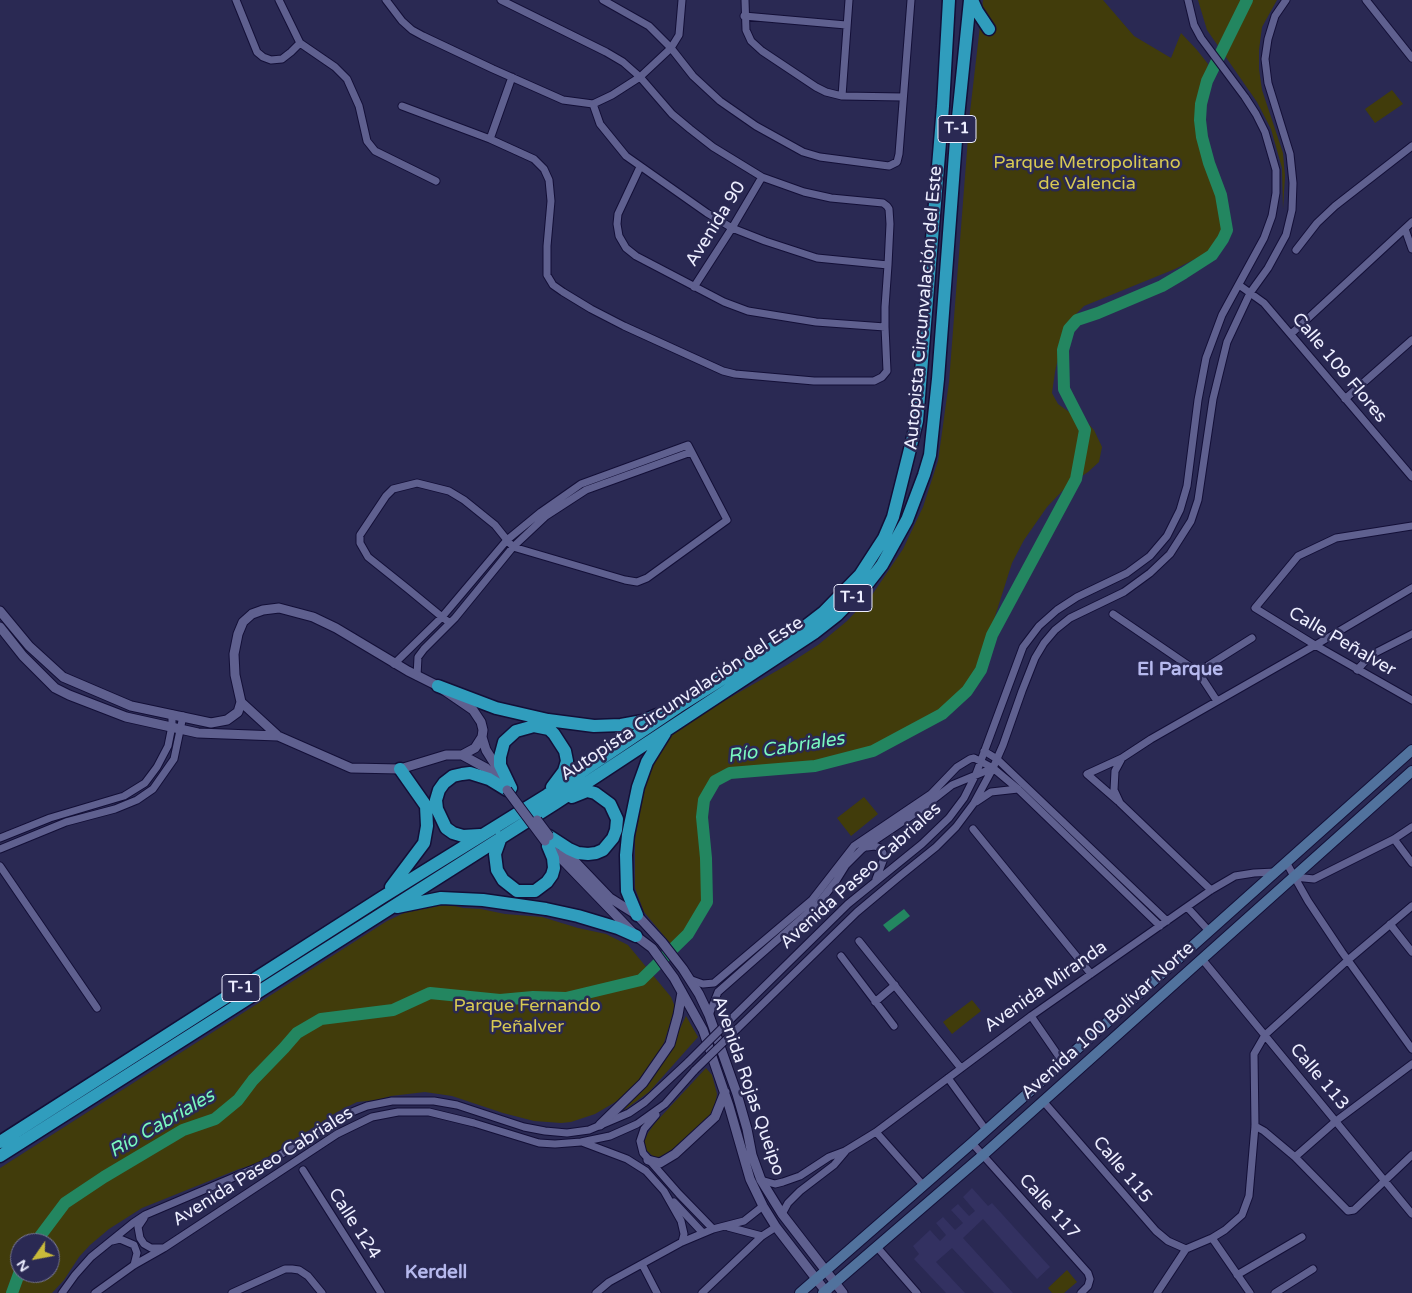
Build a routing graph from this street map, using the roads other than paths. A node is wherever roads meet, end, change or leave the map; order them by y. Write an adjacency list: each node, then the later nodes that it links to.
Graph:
1 (236, 0): 18 (street)
2 (279, 0): 18 (street)
3 (386, 0): 21 (street)
4 (501, 0): 22 (street)
5 (603, 0): 19 (street)
6 (682, 0): 19 (street)
7 (745, 0): 15 (street)
8 (848, 0): 16 (street)
9 (911, 0): 24 (street)
10 (971, 0): 17 (highway, Autopista Circunvalación del Este / T-1); 17 (highway)
11 (1188, 0): 38 (street, Avenida Paseo Cabriales)
12 (1286, 0): 40 (street, Avenida Paseo Cabriales)
13 (1366, 0): 20 (street)
14 (949, 1): 67 (highway, Autopista Circunvalación del Este / T-1)
15 (744, 16): 16 (street); 23 (street)
16 (846, 24): 23 (street)
17 (966, 36): 71 (highway, Autopista Circunvalación del Este / T-1)
18 (300, 43): 31 (street)
19 (671, 48): 22 (street); 24 (street)
20 (1412, 58)
21 (512, 77): 25 (street); 27 (street)
22 (640, 77): 25 (street); 30 (street)
23 (842, 96): 24 (street)
24 (903, 97)
25 (593, 104): 29 (street)
26 (402, 106): 27 (street)
27 (490, 139): 41 (street)
28 (1412, 146): 36 (street)
29 (640, 167): 33 (street); 39 (street)
30 (762, 177): 33 (street, Avenida 90); 37 (street)
31 (436, 181)
32 (1412, 222): 34 (street)
33 (732, 228): 37 (street); 39 (street, Avenida 90)
34 (1405, 229): 35 (street); 42 (street)
35 (1412, 249)
36 (1296, 250)
37 (888, 265): 41 (street)
38 (1239, 285): 40 (street, Calle 109 Flores); 75 (street, Avenida Paseo Cabriales)
39 (694, 287): 41 (street)
40 (1250, 294): 42 (street, Calle 109 Flores); 79 (street, Avenida Paseo Cabriales)
41 (885, 327)
42 (1291, 334): 44 (street, Calle 109 Flores)
43 (1412, 340): 44 (street)
44 (1345, 399): 46 (street, Calle 109 Flores)
45 (689, 448): 48 (street); 49 (street); 49 (street)
46 (1412, 477)
47 (1412, 526): 58 (street, Calle Peñalver)
48 (507, 540): 49 (street); 53 (street); 53 (street)
49 (513, 548): 54 (street)
50 (1412, 588): 58 (street)
51 (0, 611): 68 (street)
52 (1113, 614): 61 (street)
53 (442, 617): 54 (street); 59 (street)
54 (450, 623): 62 (street)
55 (0, 627): 70 (street)
56 (1412, 634): 60 (street)
57 (1252, 638): 61 (street)
58 (1315, 645): 60 (street, Calle Peñalver); 65 (street)
59 (394, 664): 62 (street, Avenida Rojas Queipo); 66 (street, Avenida Rojas Queipo)
60 (1357, 670): 64 (street, Calle Peñalver)
61 (1198, 672): 65 (street)
62 (417, 676): 63 (street, Avenida Rojas Queipo)
63 (438, 686): 67 (highway); 74 (street, Avenida Rojas Queipo)
64 (1412, 700)
65 (1217, 701): 78 (street)
66 (241, 702): 69 (street); 73 (street)
67 (678, 707): 87 (highway, Autopista Circunvalación del Este / T-1)
68 (172, 714): 69 (street); 70 (street)
69 (183, 716): 72 (street)
70 (172, 726): 72 (street); 94 (street)
71 (670, 727): 87 (highway, Autopista Circunvalación del Este / T-1); 109 (highway)
72 (181, 729): 73 (street); 97 (street)
73 (278, 736): 82 (street)
74 (482, 737): 77 (street); 85 (street, Avenida Rojas Queipo)
75 (984, 750): 79 (street); 80 (street, Avenida Paseo Cabriales)
76 (1412, 750): 99 (main road, Avenida 100 Bolívar Norte)
77 (462, 755): 82 (street); 85 (street, Avenida Rojas Queipo)
78 (1122, 758): 89 (street); 89 (street)
79 (996, 759): 81 (street, Avenida Paseo Cabriales); 110 (street)
80 (982, 761): 81 (street); 84 (street, Avenida Paseo Cabriales); 121 (street, Avenida Paseo Cabriales)
81 (993, 768): 84 (street, Avenida Paseo Cabriales); 86 (street); 88 (street, Avenida Paseo Cabriales)
82 (400, 769): 106 (highway)
83 (1412, 771): 103 (main road, Avenida 100 Bolívar Norte)
84 (976, 774): 98 (street, Avenida Paseo Cabriales); 104 (street, Avenida Paseo Cabriales)
85 (509, 789): 87 (highway); 92 (highway); 96 (street, Avenida Rojas Queipo, bridge)
86 (1018, 789): 88 (street); 112 (street)
87 (551, 799): 92 (highway, Autopista Circunvalación del Este / T-1); 93 (highway, Autopista Circunvalación del Este / T-1); 96 (highway)
88 (974, 803): 137 (street, Avenida Paseo Cabriales, bridge)
89 (1120, 803): 105 (street)
90 (1412, 827): 95 (street)
91 (973, 829): 120 (street)
92 (482, 834): 106 (highway, Autopista Circunvalación del Este / T-1)
93 (501, 837): 96 (highway); 106 (highway, Autopista Circunvalación del Este / T-1)
94 (0, 838)
95 (1394, 839): 100 (street); 103 (street)
96 (548, 841): 109 (street, Avenida Rojas Queipo); 114 (street, Avenida Rojas Queipo)
97 (0, 849)
98 (862, 849): 104 (street); 126 (street, Avenida Paseo Cabriales)
99 (1286, 862): 102 (main road, Avenida 100 Bolívar Norte); 103 (street)
100 (1412, 863)
101 (0, 866): 125 (street)
102 (1275, 872): 105 (street, Avenida Miranda); 113 (main road, Avenida 100 Bolívar Norte)
103 (1294, 877): 118 (main road, Avenida 100 Bolívar Norte); 119 (street)
104 (876, 880): 139 (street, Avenida Paseo Cabriales, bridge)
105 (1210, 890): 108 (street, Avenida Miranda)
106 (384, 904): 114 (highway); 143 (highway, Autopista Circunvalación del Este / T-1); 148 (highway, Autopista Circunvalación del Este / T-1)
107 (1412, 906): 111 (street)
108 (1187, 907): 110 (street, Avenida Miranda); 113 (street)
109 (637, 915): 121 (street, Avenida Rojas Queipo)
110 (1167, 921): 112 (street, Avenida Miranda)
111 (1390, 924): 116 (street); 119 (street)
112 (1160, 926): 120 (street, Avenida Miranda)
113 (1208, 932): 131 (main road, Avenida 100 Bolívar Norte)
114 (636, 936): 123 (street, Avenida Rojas Queipo)
115 (859, 941): 122 (street)
116 (1412, 952)
117 (841, 956): 124 (street)
118 (1202, 959): 129 (street, Calle 113); 136 (main road, Avenida 100 Bolívar Norte)
119 (1348, 960): 129 (street); 130 (street)
120 (1091, 974): 127 (street, Avenida Miranda)
121 (689, 979): 126 (street, Avenida Rojas Queipo)
122 (895, 985): 124 (street); 133 (street)
123 (682, 992): 135 (street, Avenida Rojas Queipo); 139 (street)
124 (875, 1002): 128 (street)
125 (97, 1008)
126 (709, 1016): 153 (street, Avenida Rojas Queipo)
127 (1030, 1016): 131 (street); 133 (street, Avenida Miranda)
128 (894, 1026)
129 (1265, 1035): 138 (street, Calle 113); 140 (street)
130 (1412, 1049)
131 (1062, 1061): 141 (main road, Avenida 100 Bolívar Norte)
132 (1412, 1064): 138 (street)
133 (960, 1067): 134 (street, Avenida Miranda)
134 (948, 1078): 141 (street); 142 (street, Avenida Miranda)
135 (725, 1091): 151 (street); 157 (street, Avenida Rojas Queipo)
136 (1043, 1101): 149 (main road, Avenida 100 Bolívar Norte); 172 (street, Calle 115)
137 (665, 1104): 144 (street, Avenida Paseo Cabriales); 151 (street)
138 (1336, 1121): 150 (street); 154 (street, Calle 113)
139 (600, 1126): 160 (street, Avenida Paseo Cabriales)
140 (1255, 1126): 150 (street); 166 (street)
141 (986, 1130): 145 (main road, Avenida 100 Bolívar Norte)
142 (876, 1132): 146 (street, Avenida Miranda); 155 (street)
143 (0, 1142)
144 (581, 1142): 156 (street); 171 (street, Avenida Paseo Cabriales)
145 (972, 1143): 149 (street, Calle 117); 155 (main road)
146 (845, 1151): 153 (street, Avenida Miranda); 158 (street, Avenida Miranda)
147 (1412, 1155): 154 (street)
148 (0, 1156)
149 (982, 1156): 170 (main road, Avenida 100 Bolívar Norte); 192 (street, Calle 117)
150 (1295, 1157): 154 (street)
151 (648, 1160): 163 (street)
152 (302, 1170): 185 (street, Calle 124)
153 (761, 1180): 158 (street, Avenida Rojas Queipo)
154 (1385, 1181): 159 (street, Calle 113)
155 (923, 1185): 176 (main road)
156 (664, 1191): 164 (street); 169 (street)
157 (763, 1206): 161 (street); 162 (street, Avenida Rojas Queipo)
158 (782, 1214): 176 (street, Avenida Rojas Queipo)
159 (1412, 1214)
160 (145, 1216): 168 (street, Avenida Paseo Cabriales); 171 (street)
161 (728, 1226): 163 (street); 165 (street)
162 (776, 1227): 165 (street); 178 (street, Avenida Rojas Queipo)
163 (713, 1229): 164 (street)
164 (703, 1233): 169 (street)
165 (762, 1236): 188 (street)
166 (1212, 1238): 172 (street); 177 (street)
167 (1302, 1238): 177 (street)
168 (108, 1242): 174 (street); 181 (street, Avenida Paseo Cabriales)
169 (682, 1242): 173 (street)
170 (877, 1246): 179 (main road, Avenida 100 Bolívar Norte); 191 (street)
171 (164, 1248): 174 (street, Avenida Paseo Cabriales)
172 (1186, 1249): 193 (street)
173 (642, 1264): 186 (street); 187 (street)
174 (134, 1265): 182 (street, Avenida Paseo Cabriales)
175 (1313, 1269): 195 (street)
176 (825, 1271): 178 (main road); 179 (street, Avenida Rojas Queipo)
177 (1237, 1275): 194 (street)
178 (816, 1278): 180 (street, Avenida Rojas Queipo); 189 (main road)
179 (834, 1283): 180 (main road, Avenida 100 Bolívar Norte); 190 (street, Avenida Rojas Queipo)
180 (825, 1292)
181 (62, 1293)
182 (95, 1293)
183 (232, 1293): 184 (street)
184 (322, 1293)
185 (381, 1293)
186 (596, 1293)
187 (657, 1293)
188 (702, 1293)
189 (800, 1293)
190 (843, 1293)
191 (917, 1293)
192 (1081, 1293)
193 (1157, 1293)
194 (1250, 1293)
195 (1274, 1293)

